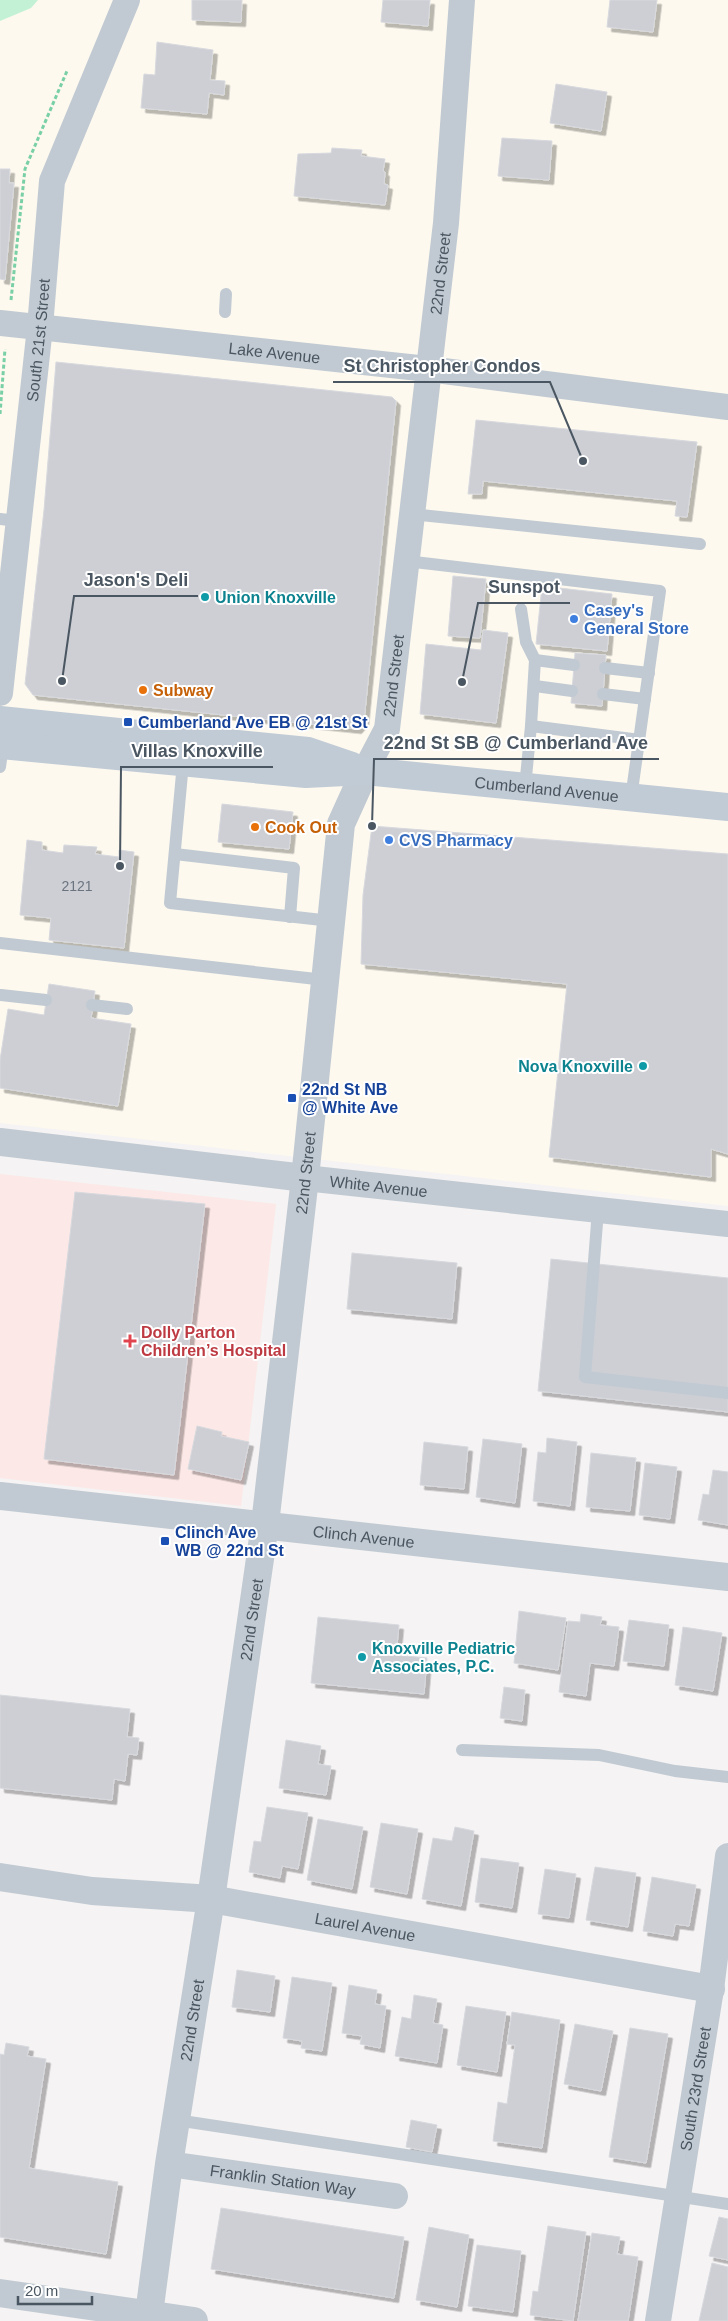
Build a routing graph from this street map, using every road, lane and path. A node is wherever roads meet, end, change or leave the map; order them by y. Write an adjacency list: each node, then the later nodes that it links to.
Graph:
1 (127, 0): 6 (street, South 21st Street)
2 (462, 0): 7 (street, 22nd Street)
3 (226, 294): 4 (lane)
4 (225, 312)
5 (4, 324): 6 (street, Lake Avenue); 9 (path)
6 (40, 327): 7 (street, Lake Avenue); 11 (street, South 21st Street)
7 (428, 369): 8 (street, Lake Avenue); 10 (street, 22nd Street)
8 (728, 407)
9 (0, 414)
10 (411, 514): 12 (lane); 13 (street, 22nd Street)
11 (9, 520): 21 (street, South 21st Street)
12 (700, 544)
13 (406, 562): 18 (lane); 28 (street, 22nd Street)
14 (521, 609): 15 (lane)
15 (535, 660): 16 (lane); 19 (lane)
16 (574, 665)
17 (605, 668): 18 (lane)
18 (649, 673): 23 (lane)
19 (535, 686): 20 (lane); 24 (lane)
20 (572, 691)
21 (0, 693)
22 (603, 694): 23 (lane)
23 (645, 699): 25 (lane)
24 (532, 726): 25 (lane); 29 (lane)
25 (640, 740): 30 (lane)
26 (1, 744): 27 (main road, Cumberland Avenue); 28 (main road, Cumberland Avenue)
27 (183, 763): 28 (main road, Cumberland Avenue); 32 (lane)
28 (365, 771): 29 (main road, Cumberland Avenue); 34 (street, 22nd Street)
29 (525, 787): 30 (main road, Cumberland Avenue)
30 (631, 798): 31 (main road, Cumberland Avenue)
31 (728, 807)
32 (175, 854): 33 (lane); 33 (lane)
33 (290, 917): 34 (lane)
34 (331, 921): 36 (street, 22nd Street)
35 (0, 943): 36 (lane)
36 (325, 980): 42 (street, 22nd Street)
37 (1, 995): 38 (lane)
38 (46, 1000)
39 (92, 1005): 40 (lane)
40 (127, 1009)
41 (0, 1142): 42 (street, White Avenue)
42 (304, 1178): 43 (street, White Avenue); 47 (street, 22nd Street)
43 (598, 1210): 44 (street, White Avenue); 45 (lane)
44 (728, 1224)
45 (728, 1393)
46 (0, 1496): 47 (street, Clinch Avenue)
47 (265, 1524): 48 (street, Clinch Avenue); 53 (street, 22nd Street)
48 (728, 1577)
49 (462, 1750): 50 (lane)
50 (728, 1777)
51 (728, 1856): 54 (street, South 23rd Street)
52 (0, 1877): 53 (street, Laurel Avenue)
53 (211, 1899): 54 (street, Laurel Avenue); 55 (street, 22nd Street)
54 (719, 1990): 58 (street, South 23rd Street)
55 (176, 2120): 56 (street, 22nd Street); 58 (lane)
56 (169, 2164): 57 (street, Franklin Station Way); 61 (street, 22nd Street)
57 (395, 2196)
58 (678, 2196): 59 (lane); 63 (street, South 23rd Street)
59 (728, 2204)
60 (0, 2293): 61 (street)
61 (149, 2317): 62 (street)
62 (194, 2321)
63 (658, 2321)

